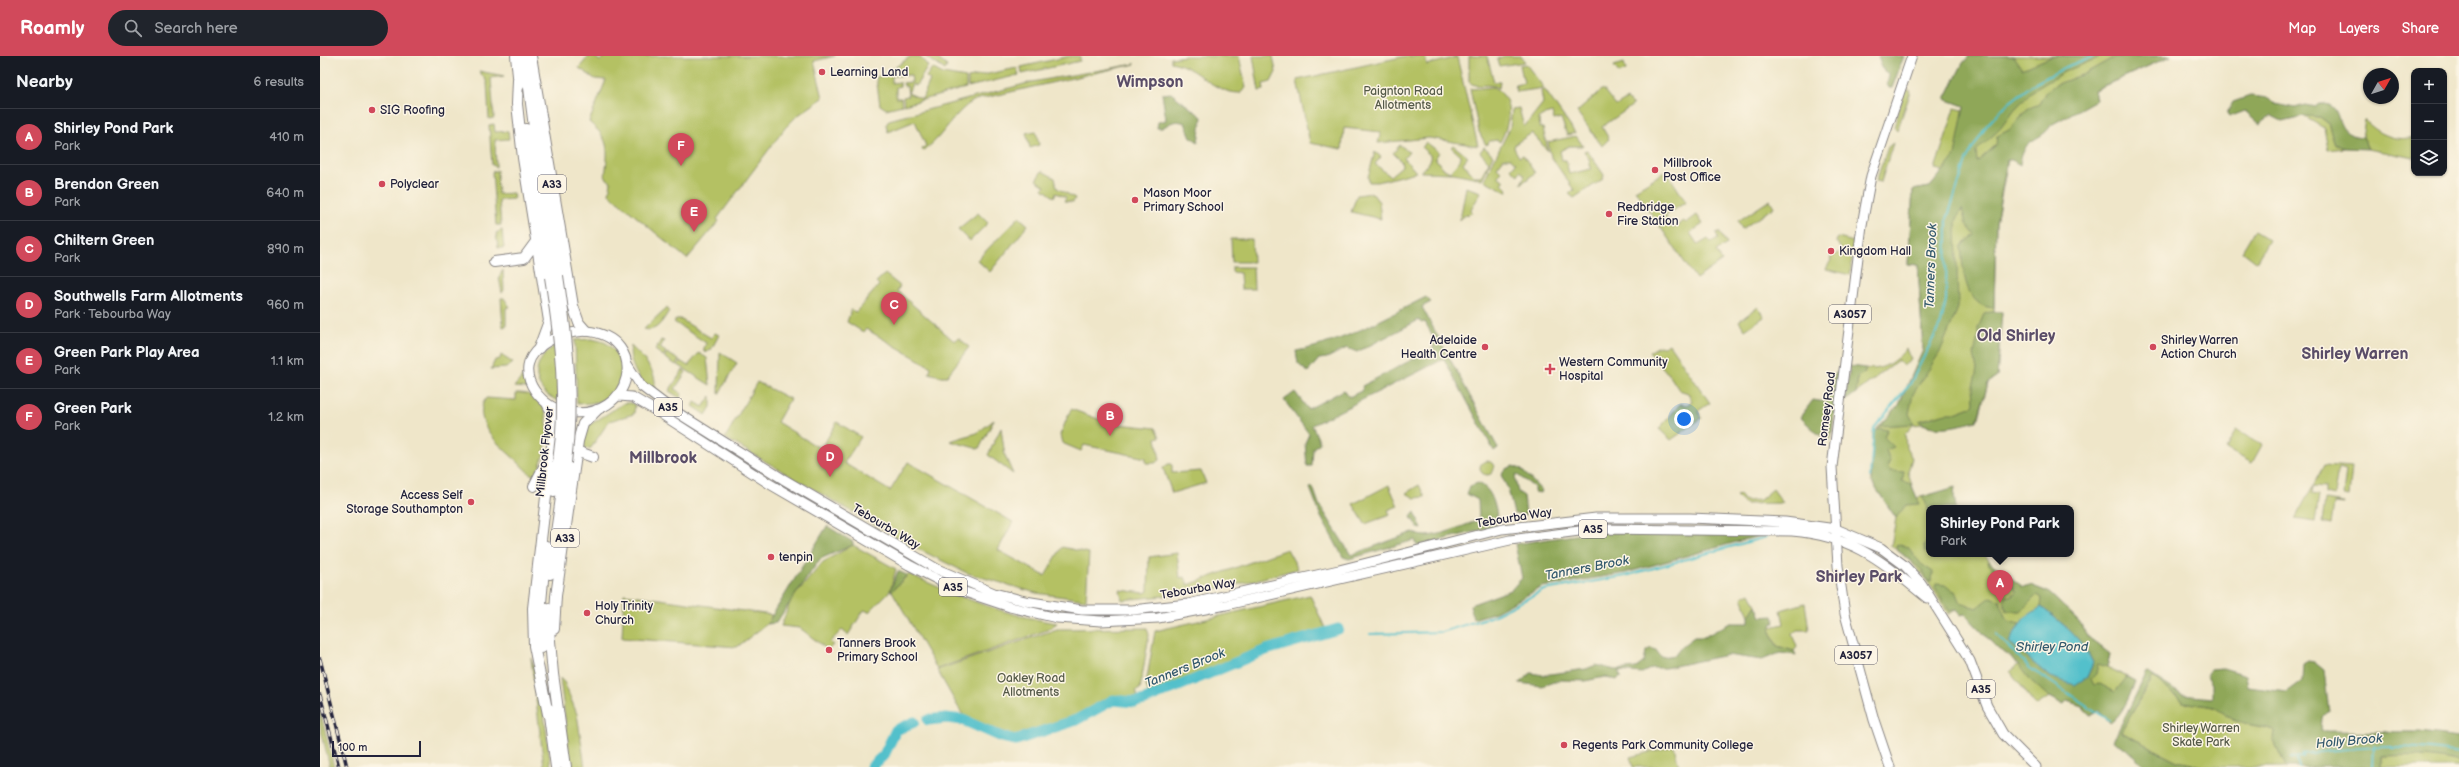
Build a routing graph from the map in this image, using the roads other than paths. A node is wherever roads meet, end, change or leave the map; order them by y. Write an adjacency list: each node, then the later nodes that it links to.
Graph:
1 (516, 56): 5 (highway, A33)
2 (525, 56): 6 (highway, A33)
3 (531, 56): 11 (highway, A33)
4 (1912, 56): 21 (main road, Romsey Road / A3057)
5 (518, 80): 6 (highway, A33); 7 (highway, A33)
6 (540, 194): 10 (highway, Millbrook Flyover / A33)
7 (535, 243): 8 (highway); 10 (highway, A33)
8 (524, 258): 9 (highway); 10 (highway)
9 (494, 262)
10 (550, 277): 12 (highway, A33); 19 (highway, Millbrook Flyover / A33, bridge)
11 (586, 331): 12 (main road); 13 (main road)
12 (539, 348): 15 (main road)
13 (627, 364): 14 (main road); 21 (main road, Tebourba Way / A35)
14 (619, 396): 16 (main road); 22 (main road, Tebourba Way / A35)
15 (548, 405): 16 (main road); 19 (highway, A33)
16 (597, 410): 17 (highway, A33)
17 (576, 451): 18 (highway); 24 (highway, A33)
18 (593, 457)
19 (558, 460): 20 (highway); 24 (highway, Millbrook Flyover / A33); 25 (highway, Millbrook Flyover / A33)
20 (534, 486)
21 (1836, 529): 22 (main road, Romsey Road / A3057); 23 (main road, A35)
22 (1837, 539): 23 (main road, A35); 27 (main road, Romsey Road / A3057)
23 (1934, 604): 28 (main road, A35)
24 (553, 674): 26 (highway, A33)
25 (556, 767)
26 (566, 767)
27 (1890, 767)
28 (2036, 767)

